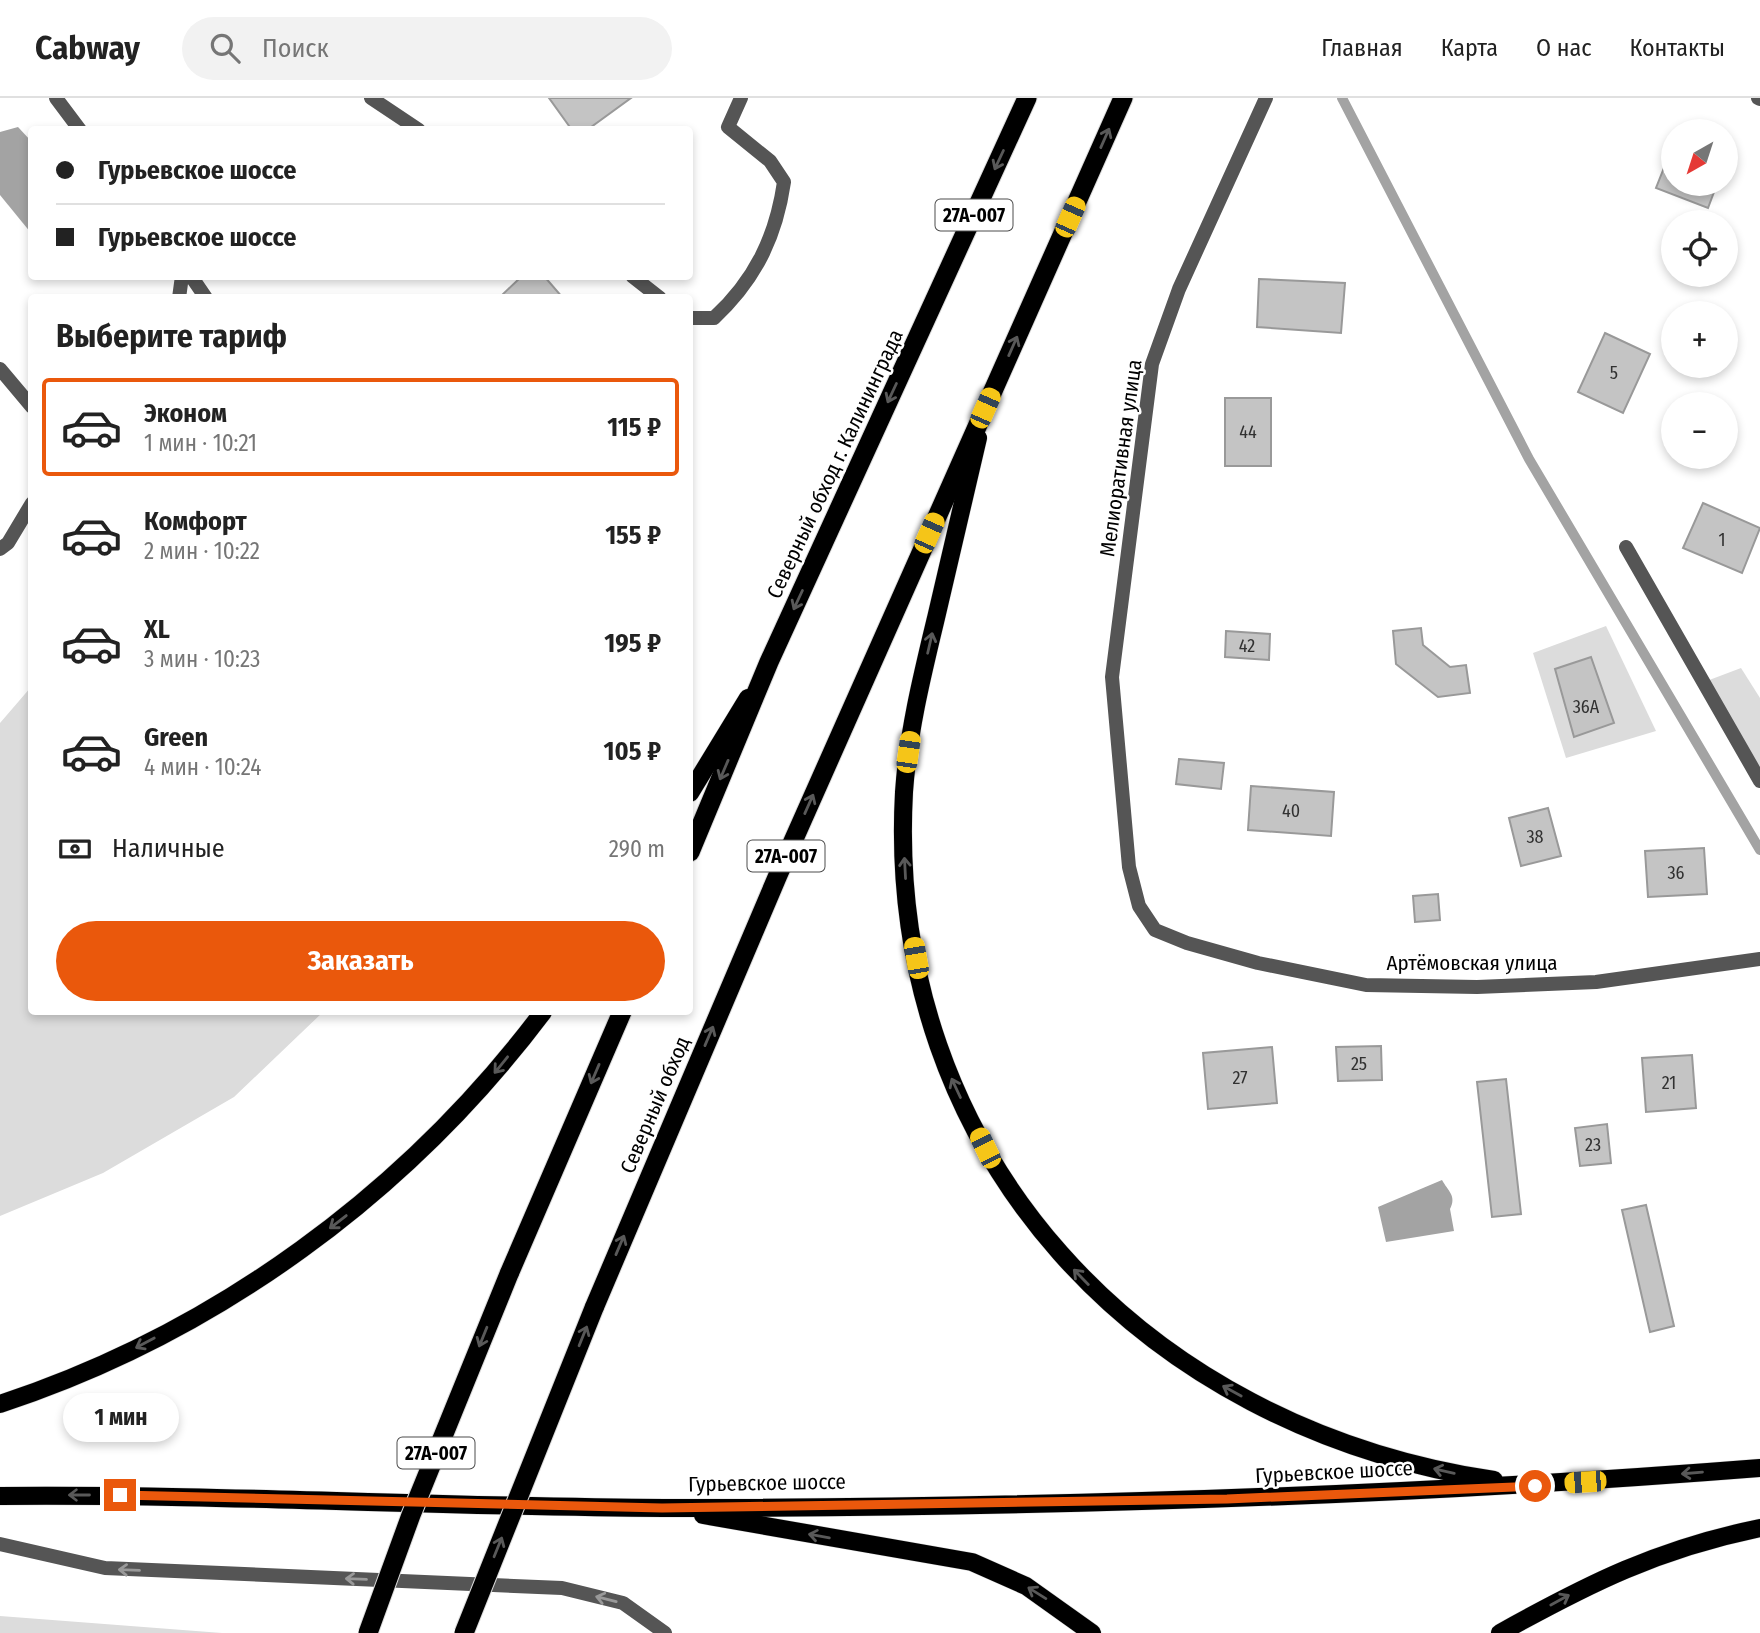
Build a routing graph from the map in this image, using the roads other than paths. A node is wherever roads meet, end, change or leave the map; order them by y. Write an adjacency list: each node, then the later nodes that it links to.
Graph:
1 (56, 98): 7 (street)
2 (371, 98): 8 (street)
3 (741, 98): 11 (street)
4 (1027, 98): 18 (highway, Северный обход г. Калининграда / 27А-007, one-way to 18)
5 (1123, 98): 14 (highway, 27А-007, one-way to 5)
6 (1266, 98): 22 (street, Мелиоративная улица)
7 (77, 126)
8 (413, 126)
9 (637, 280): 10 (street)
10 (655, 294)
11 (693, 317)
12 (0, 369): 13 (street)
13 (28, 402)
14 (985, 408): 28 (main road, one-way to 14); 34 (highway, Северный обход / 27А-007, one-way to 14, bridge)
15 (28, 510): 17 (street)
16 (1626, 547): 19 (street)
17 (0, 549)
18 (769, 662): 20 (main road); 21 (highway, Северный обход г. Калининграда / 27А-007, one-way to 21)
19 (1760, 781)
20 (693, 788)
21 (693, 845)
22 (1187, 943): 23 (street, Артёмовская улица)
23 (1760, 959)
24 (541, 1015): 26 (main road, one-way to 26)
25 (621, 1015): 33 (highway, 27А-007, one-way to 33, bridge)
26 (0, 1404)
27 (1760, 1468): 28 (main road, one-way to 28)
28 (1535, 1486): 30 (main road, Гурьевское шоссе)
29 (0, 1496): 30 (main road, Гурьевское шоссе, one-way to 29)
30 (662, 1508): 36 (main road, one-way to 30)
31 (1760, 1528): 37 (main road, one-way to 31)
32 (0, 1544): 35 (street, one-way to 32)
33 (368, 1633)
34 (464, 1633)
35 (665, 1633)
36 (1091, 1633)
37 (1500, 1633)

